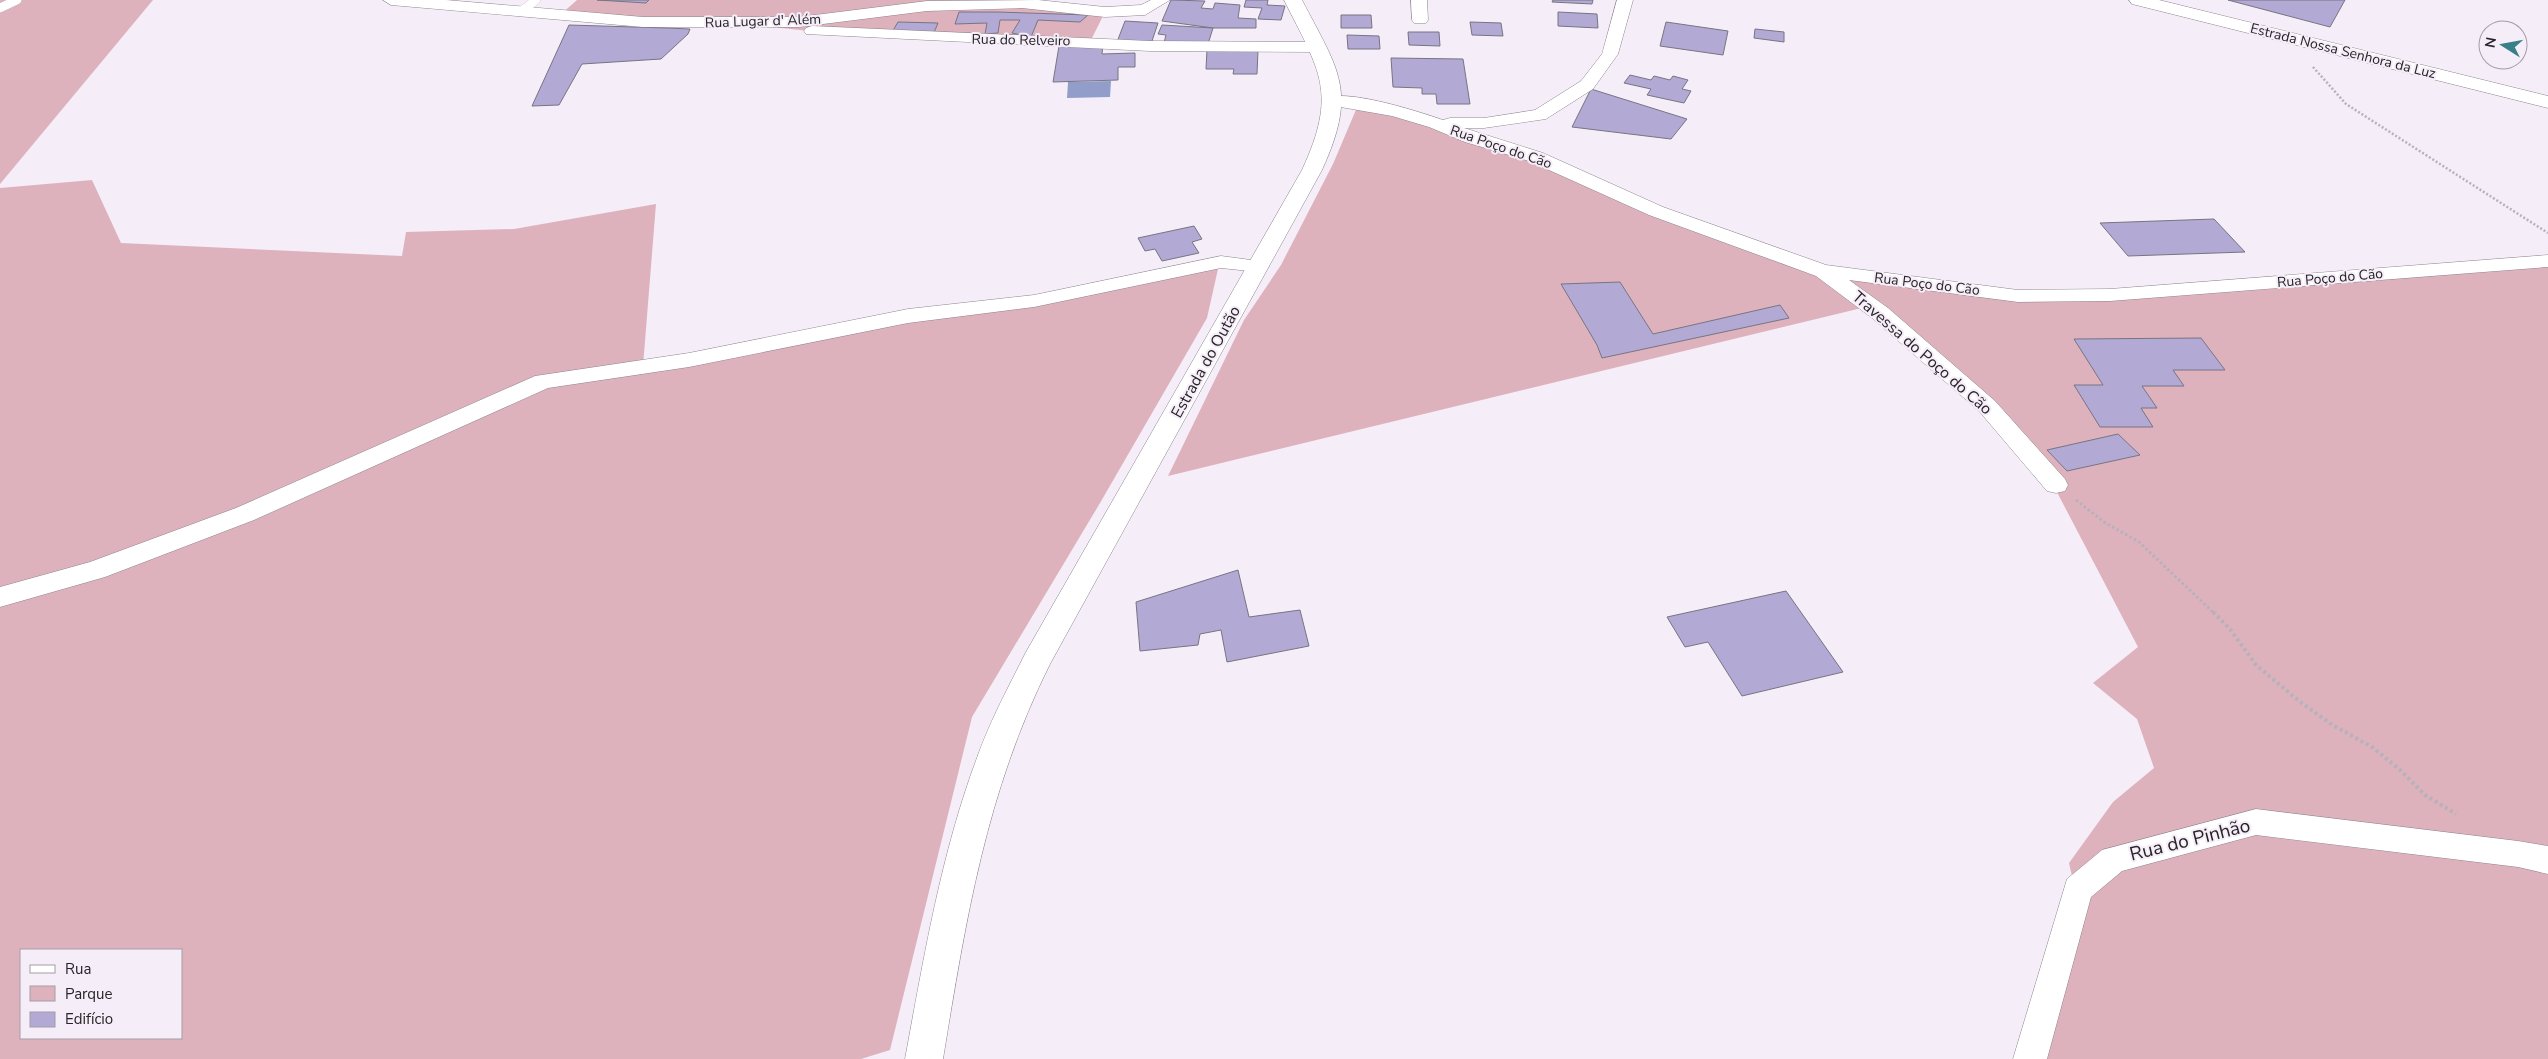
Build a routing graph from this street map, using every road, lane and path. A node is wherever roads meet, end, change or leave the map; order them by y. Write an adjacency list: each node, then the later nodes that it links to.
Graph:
1 (17, 0): 11 (lane)
2 (391, 0): 12 (street, Rua Lugar d' Além)
3 (536, 0): 12 (lane)
4 (843, 0): 14 (street)
5 (1162, 0): 13 (street, Rua Lugar d' Além)
6 (1292, 0): 19 (street, Estrada do Outão)
7 (1419, 0): 15 (street)
8 (1625, 0): 22 (street)
9 (2138, 0): 17 (street, Estrada Nossa Senhora da Luz)
10 (1023, 1): 13 (street, Rua Lugar d' Além); 14 (street, Rua Lugar d' Além)
11 (0, 8)
12 (524, 10): 16 (street, Rua Lugar d' Além)
13 (1105, 12): 18 (street)
14 (832, 18): 16 (street, Rua Lugar d' Além)
15 (1420, 20)
16 (726, 22): 18 (street, Rua do Relveiro)
17 (2301, 40): 21 (street, Estrada Nossa Senhora da Luz); 23 (path)
18 (1090, 42): 19 (street, Rua do Relveiro)
19 (1316, 47): 20 (street, Estrada do Outão)
20 (1335, 101): 22 (street, Rua Poço do Cão); 25 (street, Estrada do Outão)
21 (2548, 102)
22 (1435, 123): 26 (street, Rua Poço do Cão)
23 (2548, 233)
24 (2548, 261): 26 (street, Rua Poço do Cão)
25 (1259, 266): 28 (street); 31 (street, Estrada do Outão)
26 (1823, 271): 27 (street, Travessa do Poço do Cão)
27 (2056, 485): 29 (path)
28 (0, 596)
29 (2462, 816)
30 (2548, 860): 32 (street, Rua do Pinhão)
31 (924, 1059)
32 (2030, 1059)

